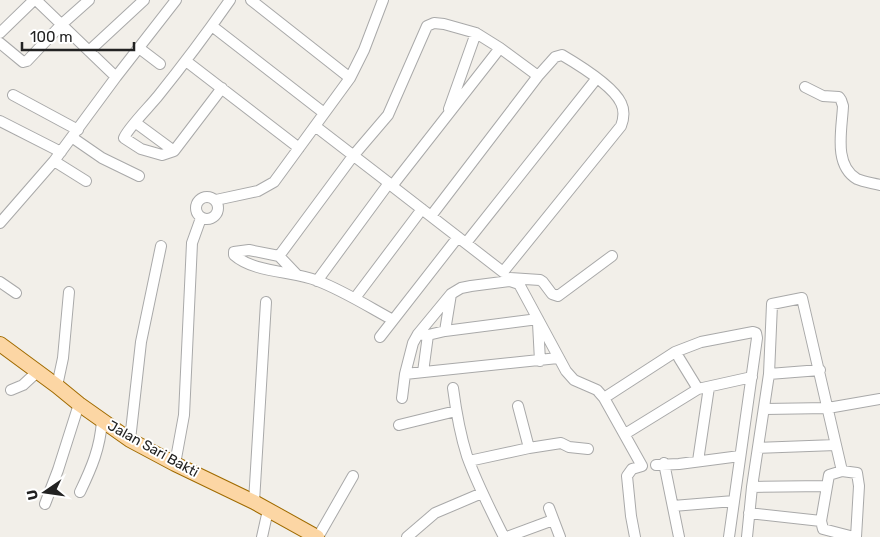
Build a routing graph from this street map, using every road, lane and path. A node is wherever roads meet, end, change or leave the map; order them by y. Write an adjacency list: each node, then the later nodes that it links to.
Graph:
1 (35, 0): 8 (street); 10 (street)
2 (89, 0): 8 (street)
3 (144, 0): 15 (street)
4 (176, 0): 13 (street)
5 (230, 0): 9 (street)
6 (251, 0): 20 (street)
7 (383, 0): 20 (street)
8 (62, 24): 12 (street); 15 (street)
9 (212, 26): 16 (street); 25 (street)
10 (0, 33)
11 (476, 33): 14 (street); 26 (street); 34 (street)
12 (0, 43)
13 (139, 48): 17 (street); 19 (street)
14 (500, 48): 18 (street); 26 (street)
15 (89, 51): 19 (street)
16 (186, 60): 23 (street); 28 (street)
17 (160, 64)
18 (538, 76): 21 (street); 42 (street)
19 (116, 77): 30 (street)
20 (350, 78): 25 (street)
21 (597, 78): 45 (street); 45 (street)
22 (805, 87): 39 (street)
23 (222, 88): 31 (street); 32 (street)
24 (13, 95): 30 (street)
25 (324, 113): 29 (street)
26 (446, 117): 38 (street)
27 (0, 120): 33 (street)
28 (136, 123): 32 (street); 32 (street)
29 (315, 126): 31 (street); 34 (street)
30 (75, 134): 33 (street); 36 (street)
31 (299, 148): 40 (street)
32 (174, 151)
33 (60, 152): 35 (street)
34 (353, 156): 38 (street); 47 (street)
35 (54, 161): 37 (street); 44 (street)
36 (139, 176)
37 (86, 181)
38 (390, 185): 41 (street); 50 (street)
39 (880, 185)
40 (216, 200): 43 (street); 43 (street)
41 (422, 209): 42 (street); 56 (street)
42 (431, 216): 45 (street)
43 (201, 218): 97 (street)
44 (0, 223)
45 (462, 240): 59 (street)
46 (161, 246): 89 (street)
47 (279, 256): 49 (street); 49 (street)
48 (612, 256): 52 (street)
49 (297, 275): 50 (street)
50 (317, 280): 56 (street)
51 (0, 282): 54 (street)
52 (500, 282): 55 (street); 58 (street)
53 (69, 292): 73 (street)
54 (16, 293)
55 (451, 294): 60 (street); 61 (street)
56 (355, 298): 59 (street)
57 (266, 302): 105 (street)
58 (538, 319): 60 (street); 64 (street); 66 (street)
59 (393, 320): 62 (street)
60 (445, 331): 61 (street)
61 (423, 335): 69 (street); 70 (street)
62 (380, 337)
63 (0, 344): 68 (main road, Jalan Sari Bakti)
64 (558, 358): 66 (street); 79 (street)
65 (679, 358): 76 (street)
66 (540, 361): 69 (street)
67 (820, 370): 71 (street); 71 (street); 83 (street)
68 (37, 372): 73 (main road, Jalan Sari Bakti); 77 (street)
69 (423, 372): 70 (street)
70 (405, 374): 78 (street)
71 (769, 374): 84 (street)
72 (752, 376): 74 (street); 79 (street); 94 (street)
73 (57, 386): 81 (main road, Jalan Sari Bakti)
74 (709, 387): 76 (street); 96 (street)
75 (453, 388): 85 (street)
76 (698, 389): 88 (street)
77 (11, 390)
78 (402, 398)
79 (604, 398): 88 (street)
80 (880, 399): 83 (street)
81 (79, 404): 86 (main road, Jalan Sari Bakti); 106 (street)
82 (518, 406): 91 (street)
83 (828, 408): 84 (street); 90 (street)
84 (765, 409): 92 (street)
85 (456, 411): 87 (street); 95 (street)
86 (102, 421): 89 (main road, Jalan Sari Bakti); 102 (street)
87 (399, 425)
88 (625, 434): 113 (street)
89 (130, 440): 97 (main road, Jalan Sari Bakti)
90 (836, 445): 92 (street); 98 (street)
91 (530, 448): 93 (street); 95 (street)
92 (758, 448): 101 (street)
93 (588, 449)
94 (740, 456): 96 (street); 104 (street)
95 (469, 461): 103 (street)
96 (698, 461): 107 (street)
97 (175, 464): 105 (main road, Jalan Sari Bakti)
98 (842, 471): 100 (street); 122 (street)
99 (353, 476): 115 (street)
100 (827, 486): 101 (street); 112 (street)
101 (752, 487): 110 (street)
102 (80, 492)
103 (482, 493): 116 (street); 117 (street)
104 (734, 501): 107 (street); 120 (street)
105 (254, 502): 109 (main road, Jalan Sari Bakti)
106 (45, 504)
107 (673, 506): 119 (street)
108 (550, 508): 111 (street)
109 (268, 510): 114 (street); 115 (main road, Jalan Sari Bakti)
110 (750, 513): 112 (street); 121 (street)
111 (553, 520): 117 (street); 118 (street)
112 (821, 521): 122 (street)
113 (632, 536)
114 (262, 537)
115 (318, 537)
116 (406, 537)
117 (506, 537)
118 (560, 537)
119 (679, 537)
120 (729, 537)
121 (747, 537)
122 (855, 537)

